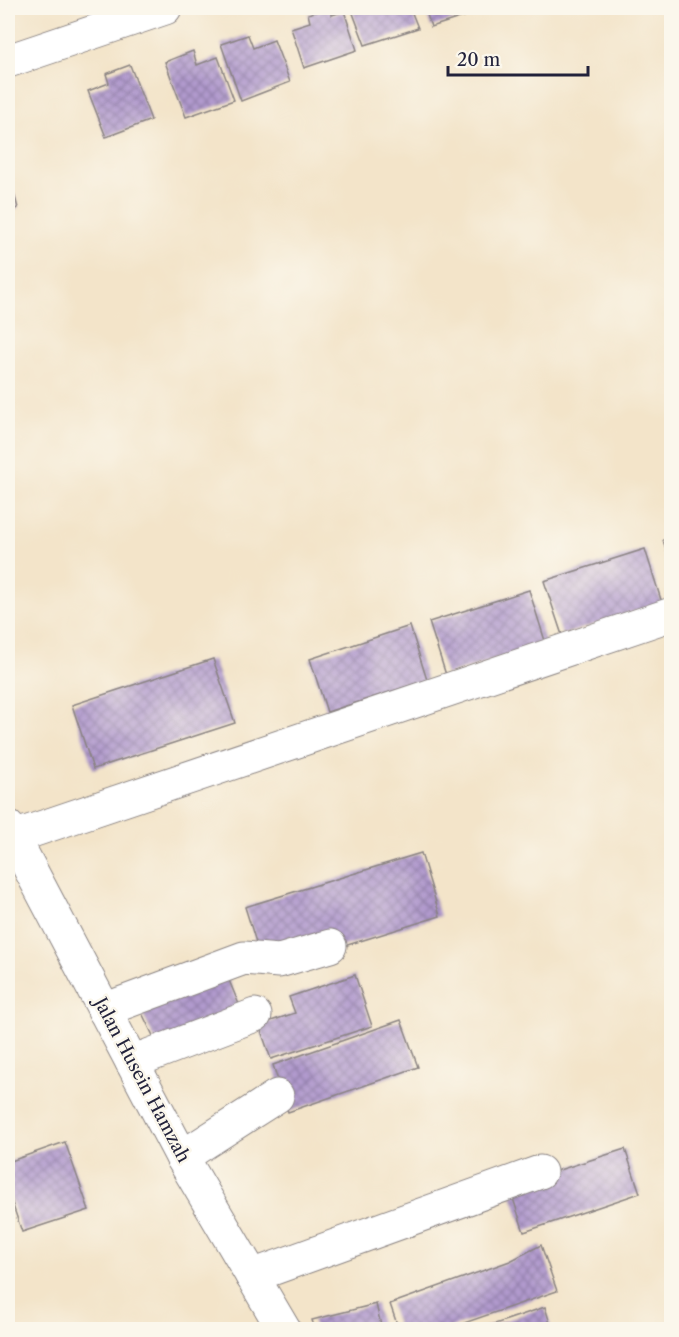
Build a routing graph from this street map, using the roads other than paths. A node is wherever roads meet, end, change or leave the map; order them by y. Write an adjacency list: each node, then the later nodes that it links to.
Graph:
1 (165, 8): 2 (street)
2 (8, 61)
3 (672, 614): 4 (street)
4 (9, 834): 6 (street, Jalan Husein Hamzah)
5 (330, 946): 6 (street)
6 (104, 1010): 8 (street, Jalan Husein Hamzah)
7 (255, 1015): 8 (street)
8 (132, 1062): 10 (street, Jalan Husein Hamzah)
9 (277, 1096): 10 (street)
10 (182, 1156): 12 (street, Jalan Husein Hamzah)
11 (540, 1172): 12 (street)
12 (252, 1276): 13 (street, Jalan Husein Hamzah)
13 (284, 1329)

